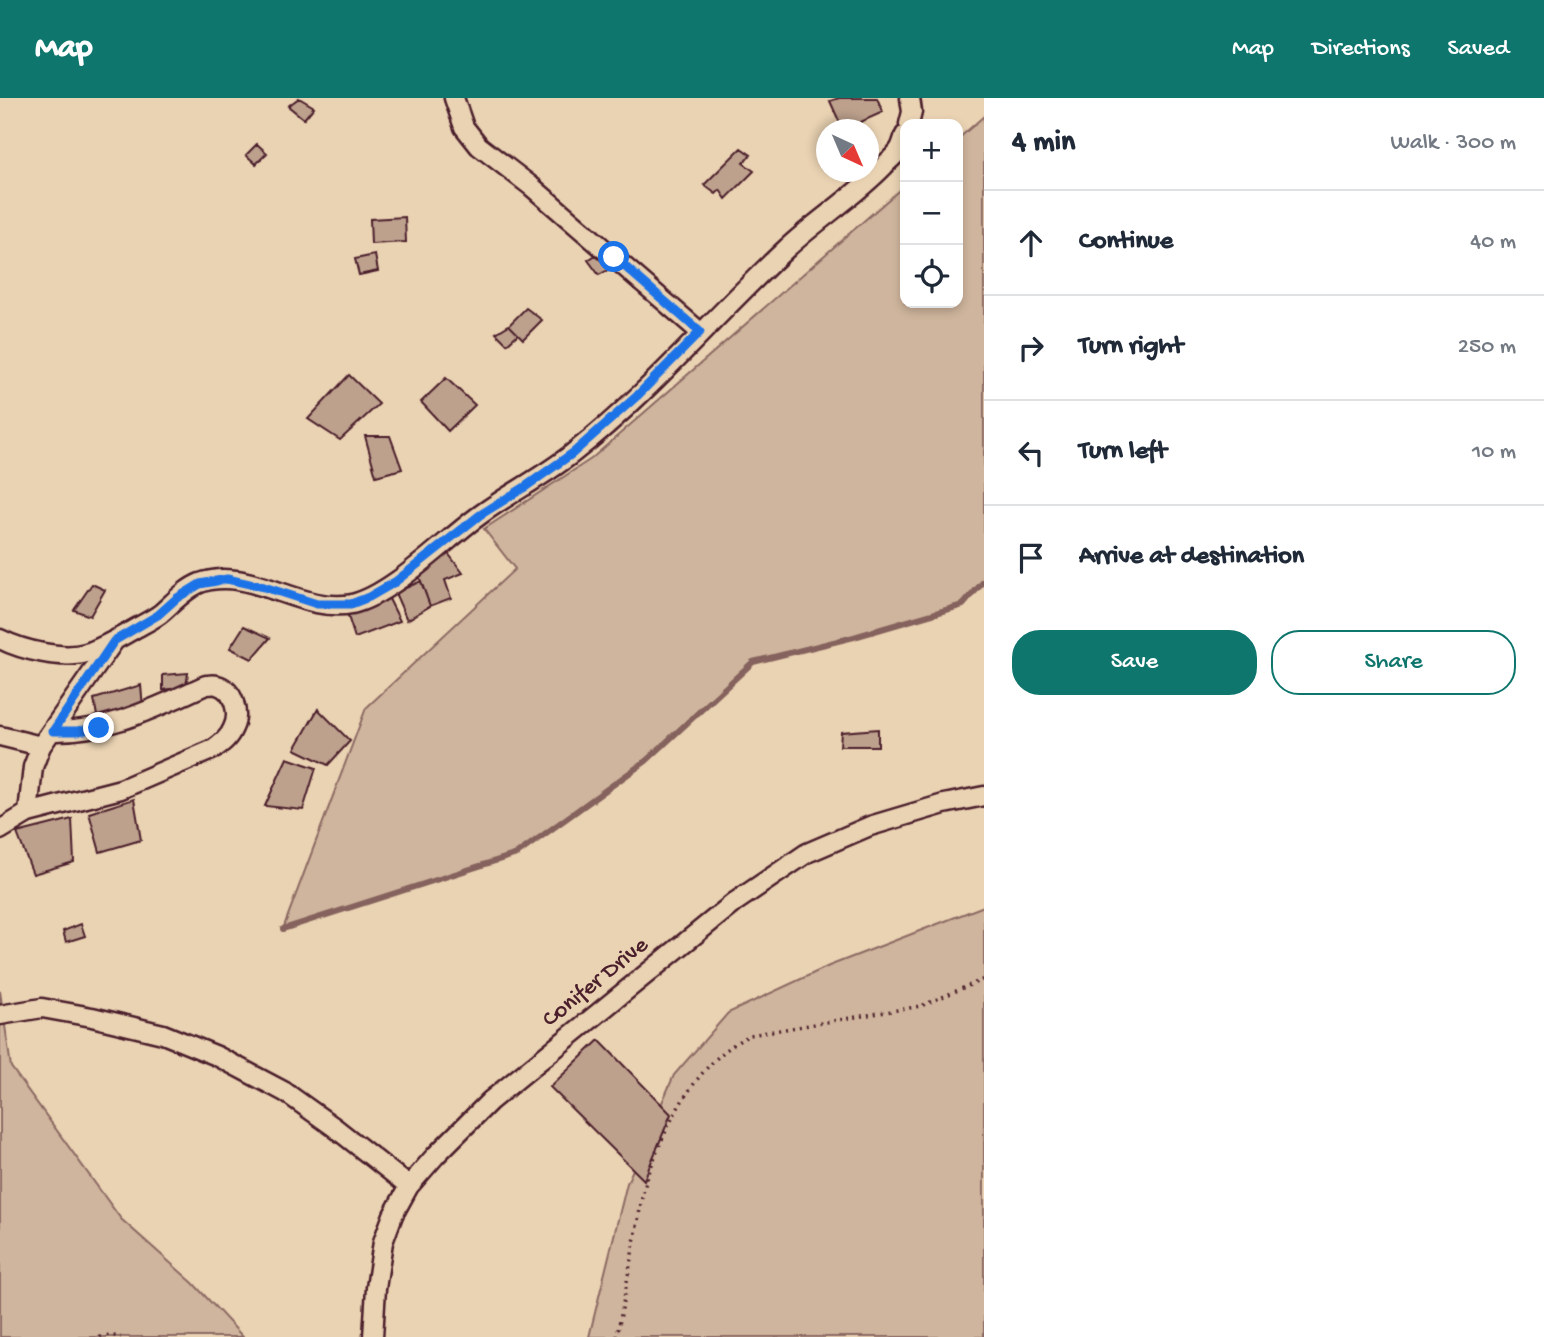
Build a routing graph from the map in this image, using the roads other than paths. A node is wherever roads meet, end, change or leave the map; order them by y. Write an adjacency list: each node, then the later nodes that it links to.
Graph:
1 (454, 98): 5 (street)
2 (910, 98): 3 (street)
3 (910, 119)
4 (900, 148): 5 (street)
5 (700, 332): 7 (street)
6 (0, 639): 7 (street)
7 (114, 641): 8 (street)
8 (53, 731): 10 (street); 12 (street)
9 (0, 736): 10 (street)
10 (41, 746): 12 (street)
11 (984, 796): 15 (street, Conifer Drive)
12 (28, 813): 13 (street)
13 (0, 830)
14 (0, 1015): 15 (street)
15 (409, 1186): 16 (street, Conifer Drive)
16 (373, 1337)

